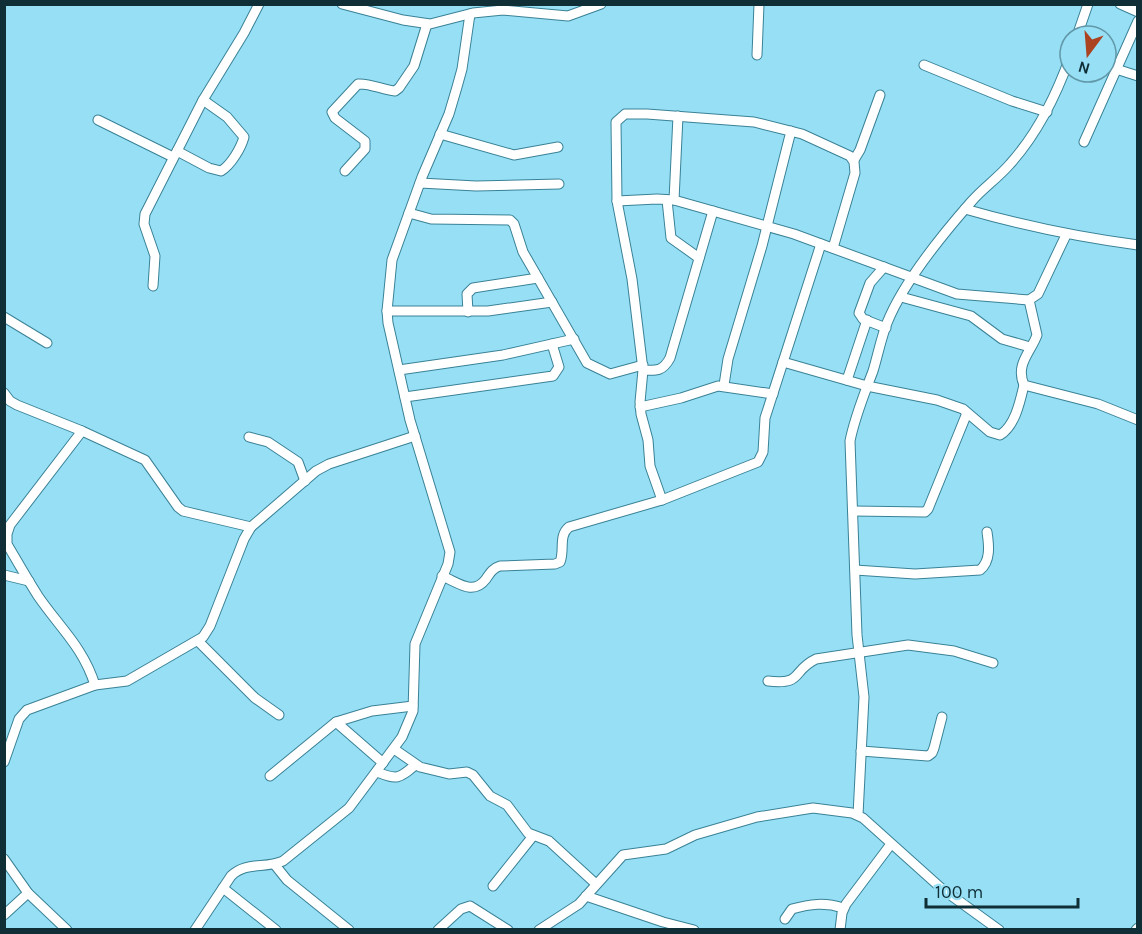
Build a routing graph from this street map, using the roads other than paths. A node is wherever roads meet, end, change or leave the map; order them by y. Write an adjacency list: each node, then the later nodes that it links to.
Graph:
1 (259, 4): 20 (street)
2 (342, 4): 10 (street)
3 (601, 4): 8 (street)
4 (759, 4): 12 (street)
5 (1088, 4): 11 (street)
6 (1120, 4): 7 (street)
7 (1137, 12)
8 (470, 14): 10 (street); 25 (street)
9 (1137, 21): 13 (street)
10 (427, 24): 30 (street)
11 (1081, 24)
12 (757, 55)
13 (1118, 64)
14 (924, 65): 21 (street)
15 (1118, 70): 16 (street)
16 (1137, 76)
17 (1060, 84): 21 (street)
18 (1109, 84): 26 (street)
19 (880, 95): 29 (street)
20 (203, 100): 28 (street); 28 (street)
21 (1047, 112): 35 (street)
22 (678, 116): 24 (street); 33 (street); 34 (street)
23 (98, 120): 28 (street)
24 (791, 130): 29 (street); 38 (street)
25 (440, 134): 27 (street); 31 (street)
26 (1084, 142)
27 (558, 147)
28 (175, 154): 47 (street)
29 (854, 160): 42 (street)
30 (345, 171)
31 (420, 183): 32 (street); 37 (street)
32 (559, 184)
33 (670, 200): 34 (street); 36 (street); 43 (street)
34 (617, 201): 61 (street)
35 (965, 209): 39 (street); 46 (street)
36 (713, 211): 38 (street); 43 (street)
37 (409, 213): 45 (street); 51 (street)
38 (767, 226): 40 (street); 64 (street)
39 (1066, 235): 41 (street); 49 (street)
40 (821, 244): 42 (street); 60 (street)
41 (1137, 245)
42 (833, 248): 44 (street)
43 (699, 258): 61 (street)
44 (884, 267): 46 (street); 54 (street)
45 (538, 278): 50 (street); 52 (street)
46 (913, 278): 48 (street); 49 (street)
47 (153, 286)
48 (902, 297): 55 (street); 59 (street)
49 (1029, 300): 59 (street)
50 (552, 302): 52 (street); 56 (street)
51 (387, 311): 52 (street); 62 (street)
52 (468, 312)
53 (4, 317): 57 (street)
54 (867, 320): 55 (street); 63 (street)
55 (886, 328): 66 (street)
56 (574, 339): 58 (street); 61 (street)
57 (47, 343)
58 (552, 344): 62 (street); 69 (street)
59 (1030, 347): 65 (street)
60 (783, 362): 63 (street); 68 (street)
61 (643, 367): 70 (street)
62 (399, 370): 69 (street)
63 (847, 381): 66 (street)
64 (724, 385): 68 (street); 70 (street)
65 (1024, 385): 71 (street); 72 (street)
66 (867, 386): 71 (street); 78 (street)
67 (4, 393): 73 (street)
68 (773, 394): 77 (street)
69 (405, 397): 74 (street)
70 (640, 407): 77 (street)
71 (968, 413): 78 (street)
72 (1137, 420)
73 (82, 431): 79 (street); 84 (street)
74 (415, 436): 76 (street); 83 (street)
75 (249, 437): 76 (street)
76 (305, 481): 79 (street)
77 (662, 500): 83 (street)
78 (854, 511): 81 (street)
79 (251, 527): 85 (street)
80 (987, 532): 81 (street)
81 (855, 570): 86 (street)
82 (4, 575): 84 (street)
83 (442, 576): 90 (street)
84 (29, 581): 89 (street)
85 (198, 641): 89 (street); 91 (street)
86 (859, 651): 87 (street); 88 (street); 95 (street)
87 (993, 663)
88 (768, 681)
89 (95, 685): 96 (street)
90 (413, 706): 93 (street); 94 (street)
91 (279, 715)
92 (942, 717): 95 (street)
93 (336, 722): 97 (street); 100 (street)
94 (394, 749): 97 (street); 98 (street)
95 (861, 751): 101 (street)
96 (4, 762)
97 (383, 763): 99 (street)
98 (415, 765): 99 (street); 102 (street)
99 (377, 772): 105 (street)
100 (270, 776)
101 (858, 815): 103 (street); 106 (street)
102 (533, 836): 106 (street); 107 (street)
103 (891, 844): 111 (street); 114 (street)
104 (4, 859): 109 (street)
105 (275, 865): 108 (street); 118 (street)
106 (596, 884): 110 (street)
107 (493, 886)
108 (224, 888): 116 (street); 117 (street)
109 (28, 893): 112 (street); 115 (street)
110 (586, 896): 121 (street); 122 (street)
111 (843, 908): 113 (street); 123 (street)
112 (4, 915)
113 (785, 919)
114 (987, 926): 124 (street)
115 (67, 930)
116 (195, 930)
117 (276, 930)
118 (349, 930)
119 (438, 930): 120 (street)
120 (508, 930)
121 (539, 930)
122 (694, 930)
123 (840, 930)
124 (999, 930)

